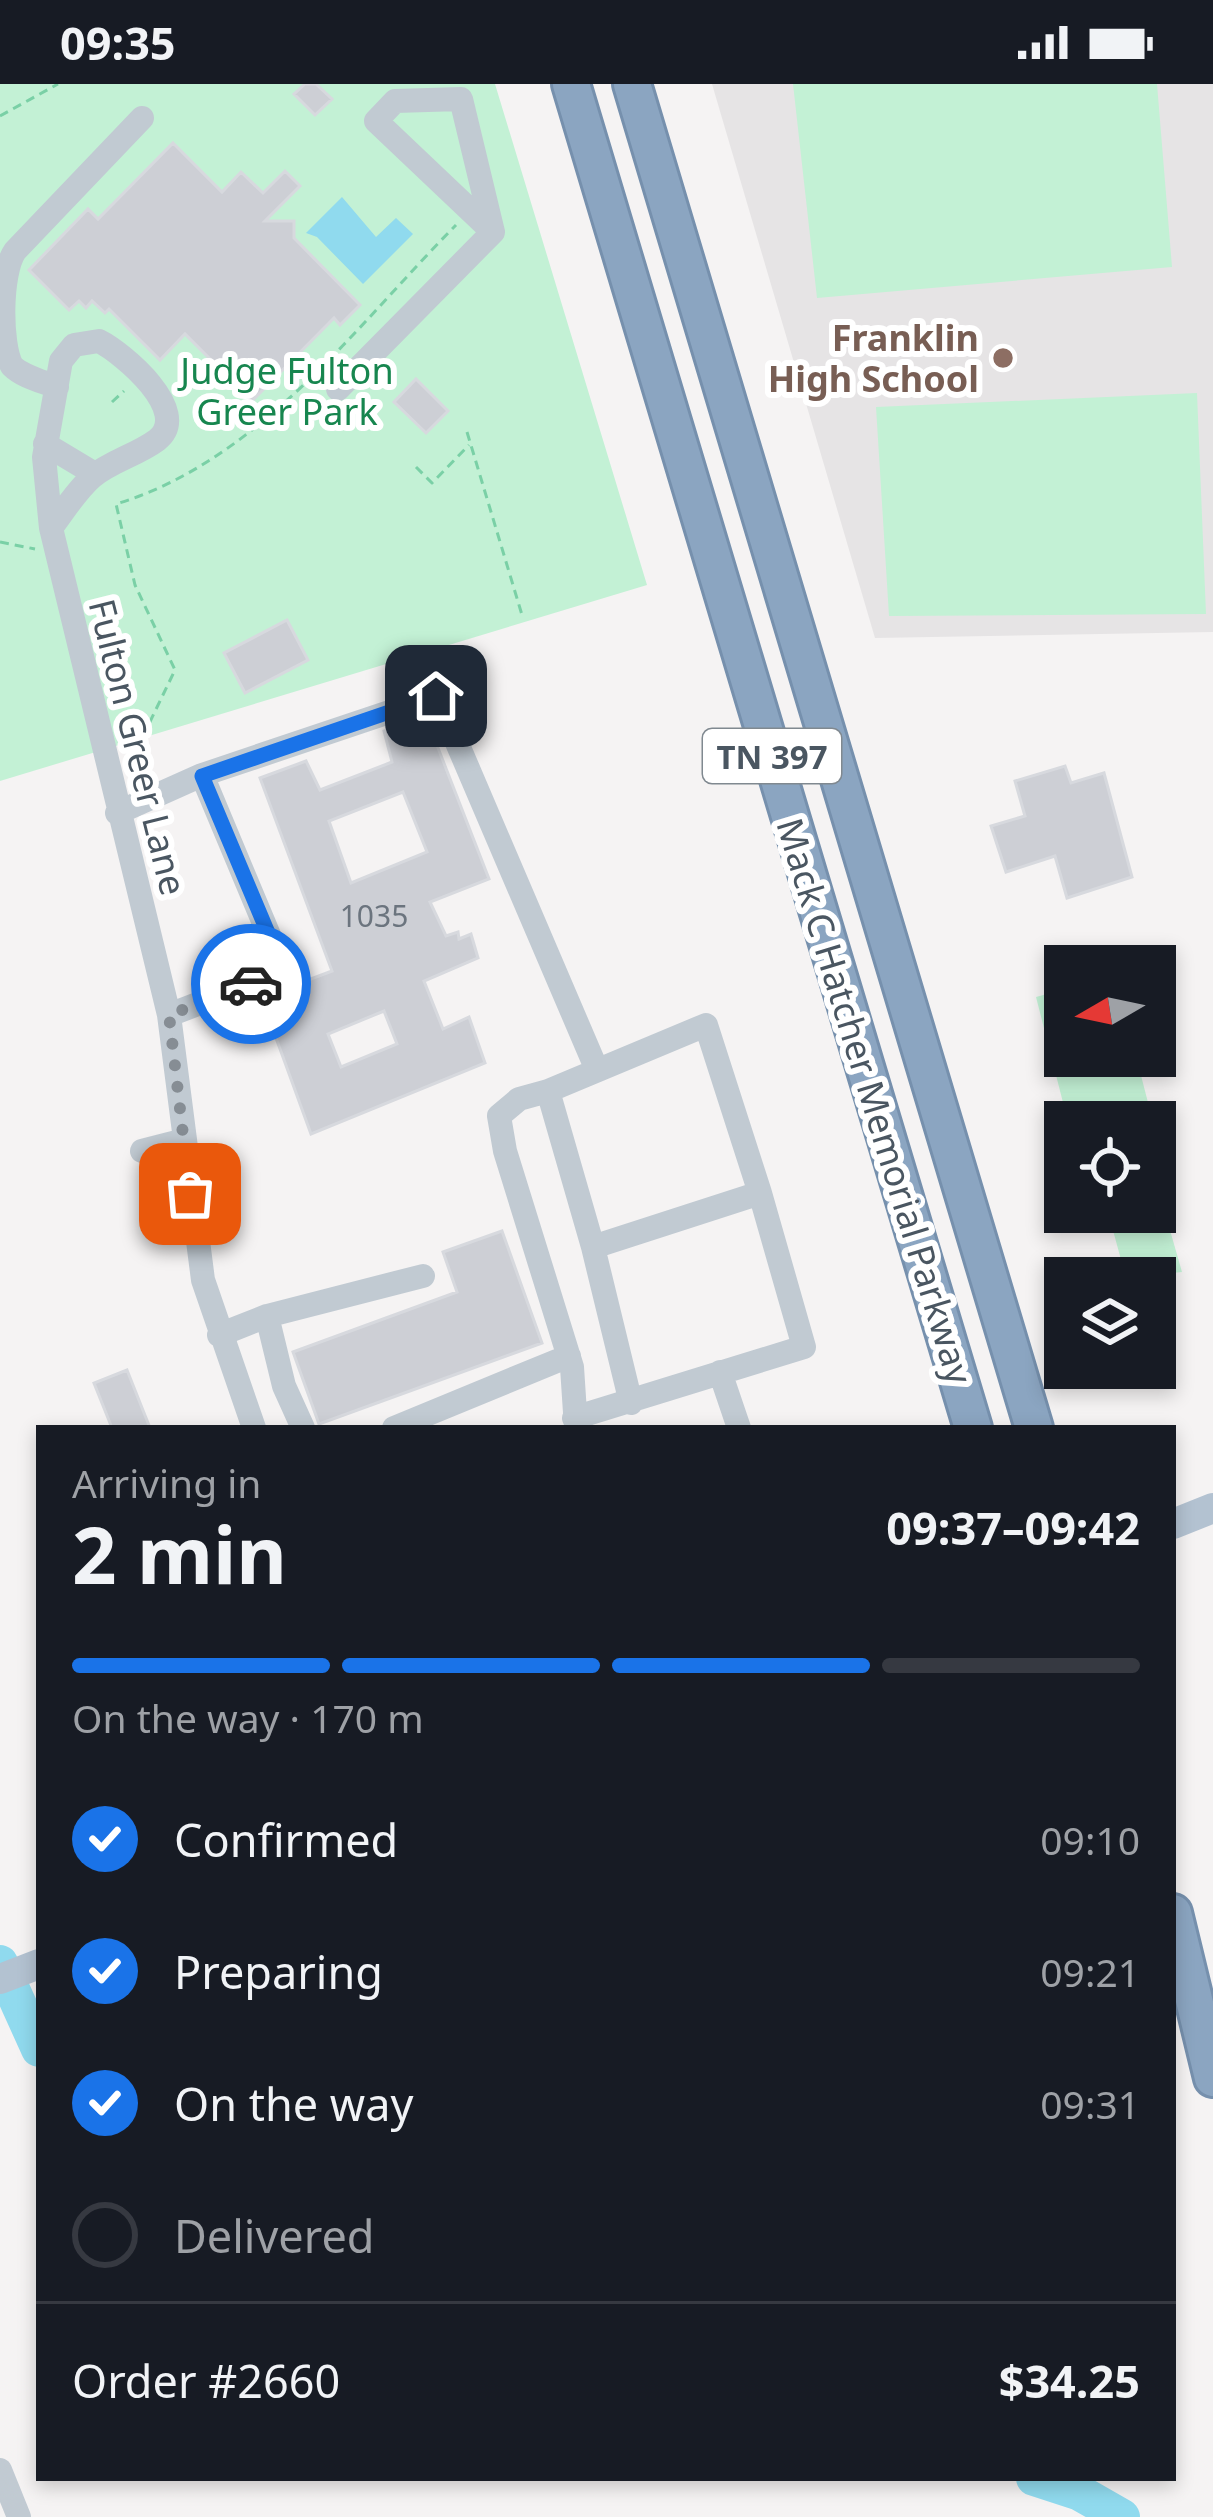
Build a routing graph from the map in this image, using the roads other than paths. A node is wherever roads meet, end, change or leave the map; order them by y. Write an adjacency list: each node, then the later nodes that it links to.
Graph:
1 (571, 84): 30 (highway, Mack C Hatcher Memorial Parkway / TN 397)
2 (632, 84): 31 (highway, Mack C Hatcher Memorial Parkway / TN 397)
3 (142, 118): 5 (street)
4 (493, 232): 4 (street); 6 (street)
5 (57, 387): 7 (street); 8 (street)
6 (338, 389)
7 (45, 444): 8 (street); 9 (street, Fulton Greer Lane)
8 (95, 474): 9 (street)
9 (55, 550): 11 (street, Fulton Greer Lane)
10 (202, 776): 11 (street); 12 (street); 13 (street)
11 (117, 813): 12 (street, Fulton Greer Lane)
12 (169, 1015): 15 (street, Fulton Greer Lane)
13 (598, 1070): 14 (street); 17 (street)
14 (548, 1091): 18 (street); 22 (street)
15 (185, 1141): 16 (street); 21 (street, Fulton Greer Lane)
16 (142, 1151)
17 (760, 1193): 18 (street); 23 (street)
18 (593, 1247): 24 (street)
19 (422, 1276): 20 (street)
20 (267, 1316): 21 (street); 27 (street)
21 (219, 1335): 26 (street, Fulton Greer Lane)
22 (569, 1356): 25 (street); 28 (street)
23 (720, 1372): 24 (street); 29 (street)
24 (632, 1402): 25 (street)
25 (575, 1423)
26 (253, 1425)
27 (302, 1425)
28 (401, 1425)
29 (738, 1425)
30 (973, 1425)
31 (1033, 1425)
32 (1213, 1508): 33 (main road)
33 (1176, 1523)
34 (1176, 1926): 38 (highway)
35 (36, 1965): 36 (main road)
36 (0, 1979)
37 (1176, 1988): 38 (highway)
38 (1201, 2039): 39 (highway)
39 (1213, 2078)
40 (0, 2470): 41 (street)
41 (20, 2517)

